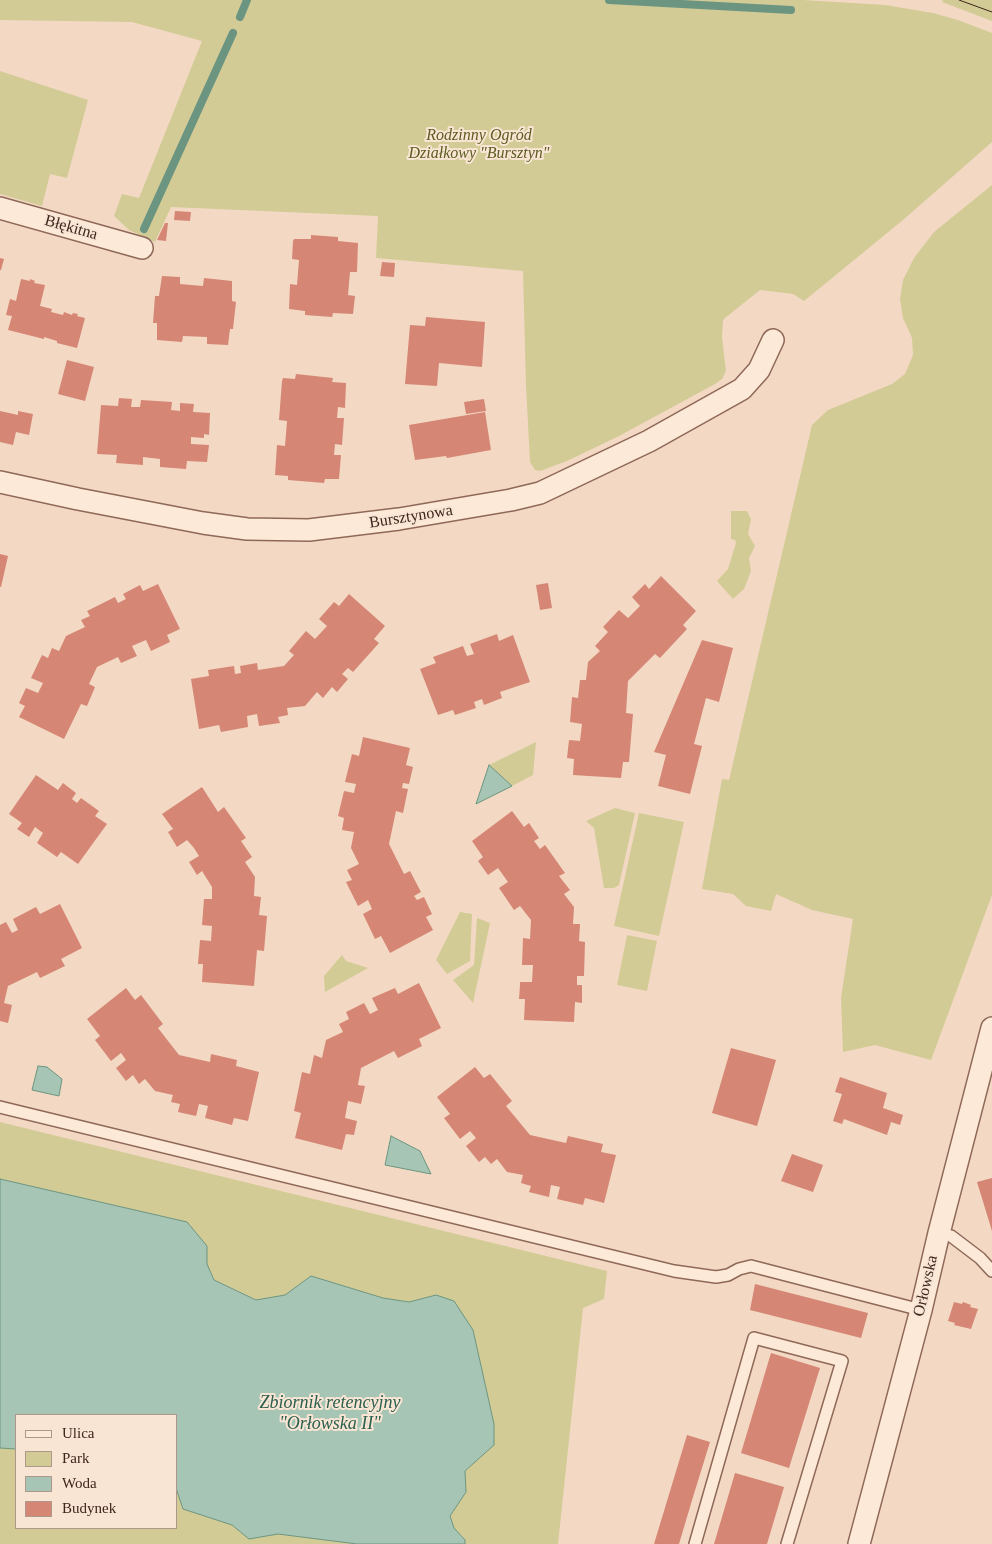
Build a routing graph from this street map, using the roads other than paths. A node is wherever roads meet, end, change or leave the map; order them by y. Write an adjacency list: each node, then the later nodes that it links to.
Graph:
1 (0, 208): 2 (street, Błękitna)
2 (142, 248)
3 (773, 340): 4 (street, Bursztynowa)
4 (0, 482)
5 (992, 1028): 7 (street, Orłowska)
6 (0, 1107): 9 (lane)
7 (939, 1233): 8 (lane); 9 (street, Orłowska)
8 (992, 1271)
9 (921, 1310): 12 (street, Orłowska)
10 (695, 1544): 11 (lane)
11 (787, 1544)
12 (859, 1544)

